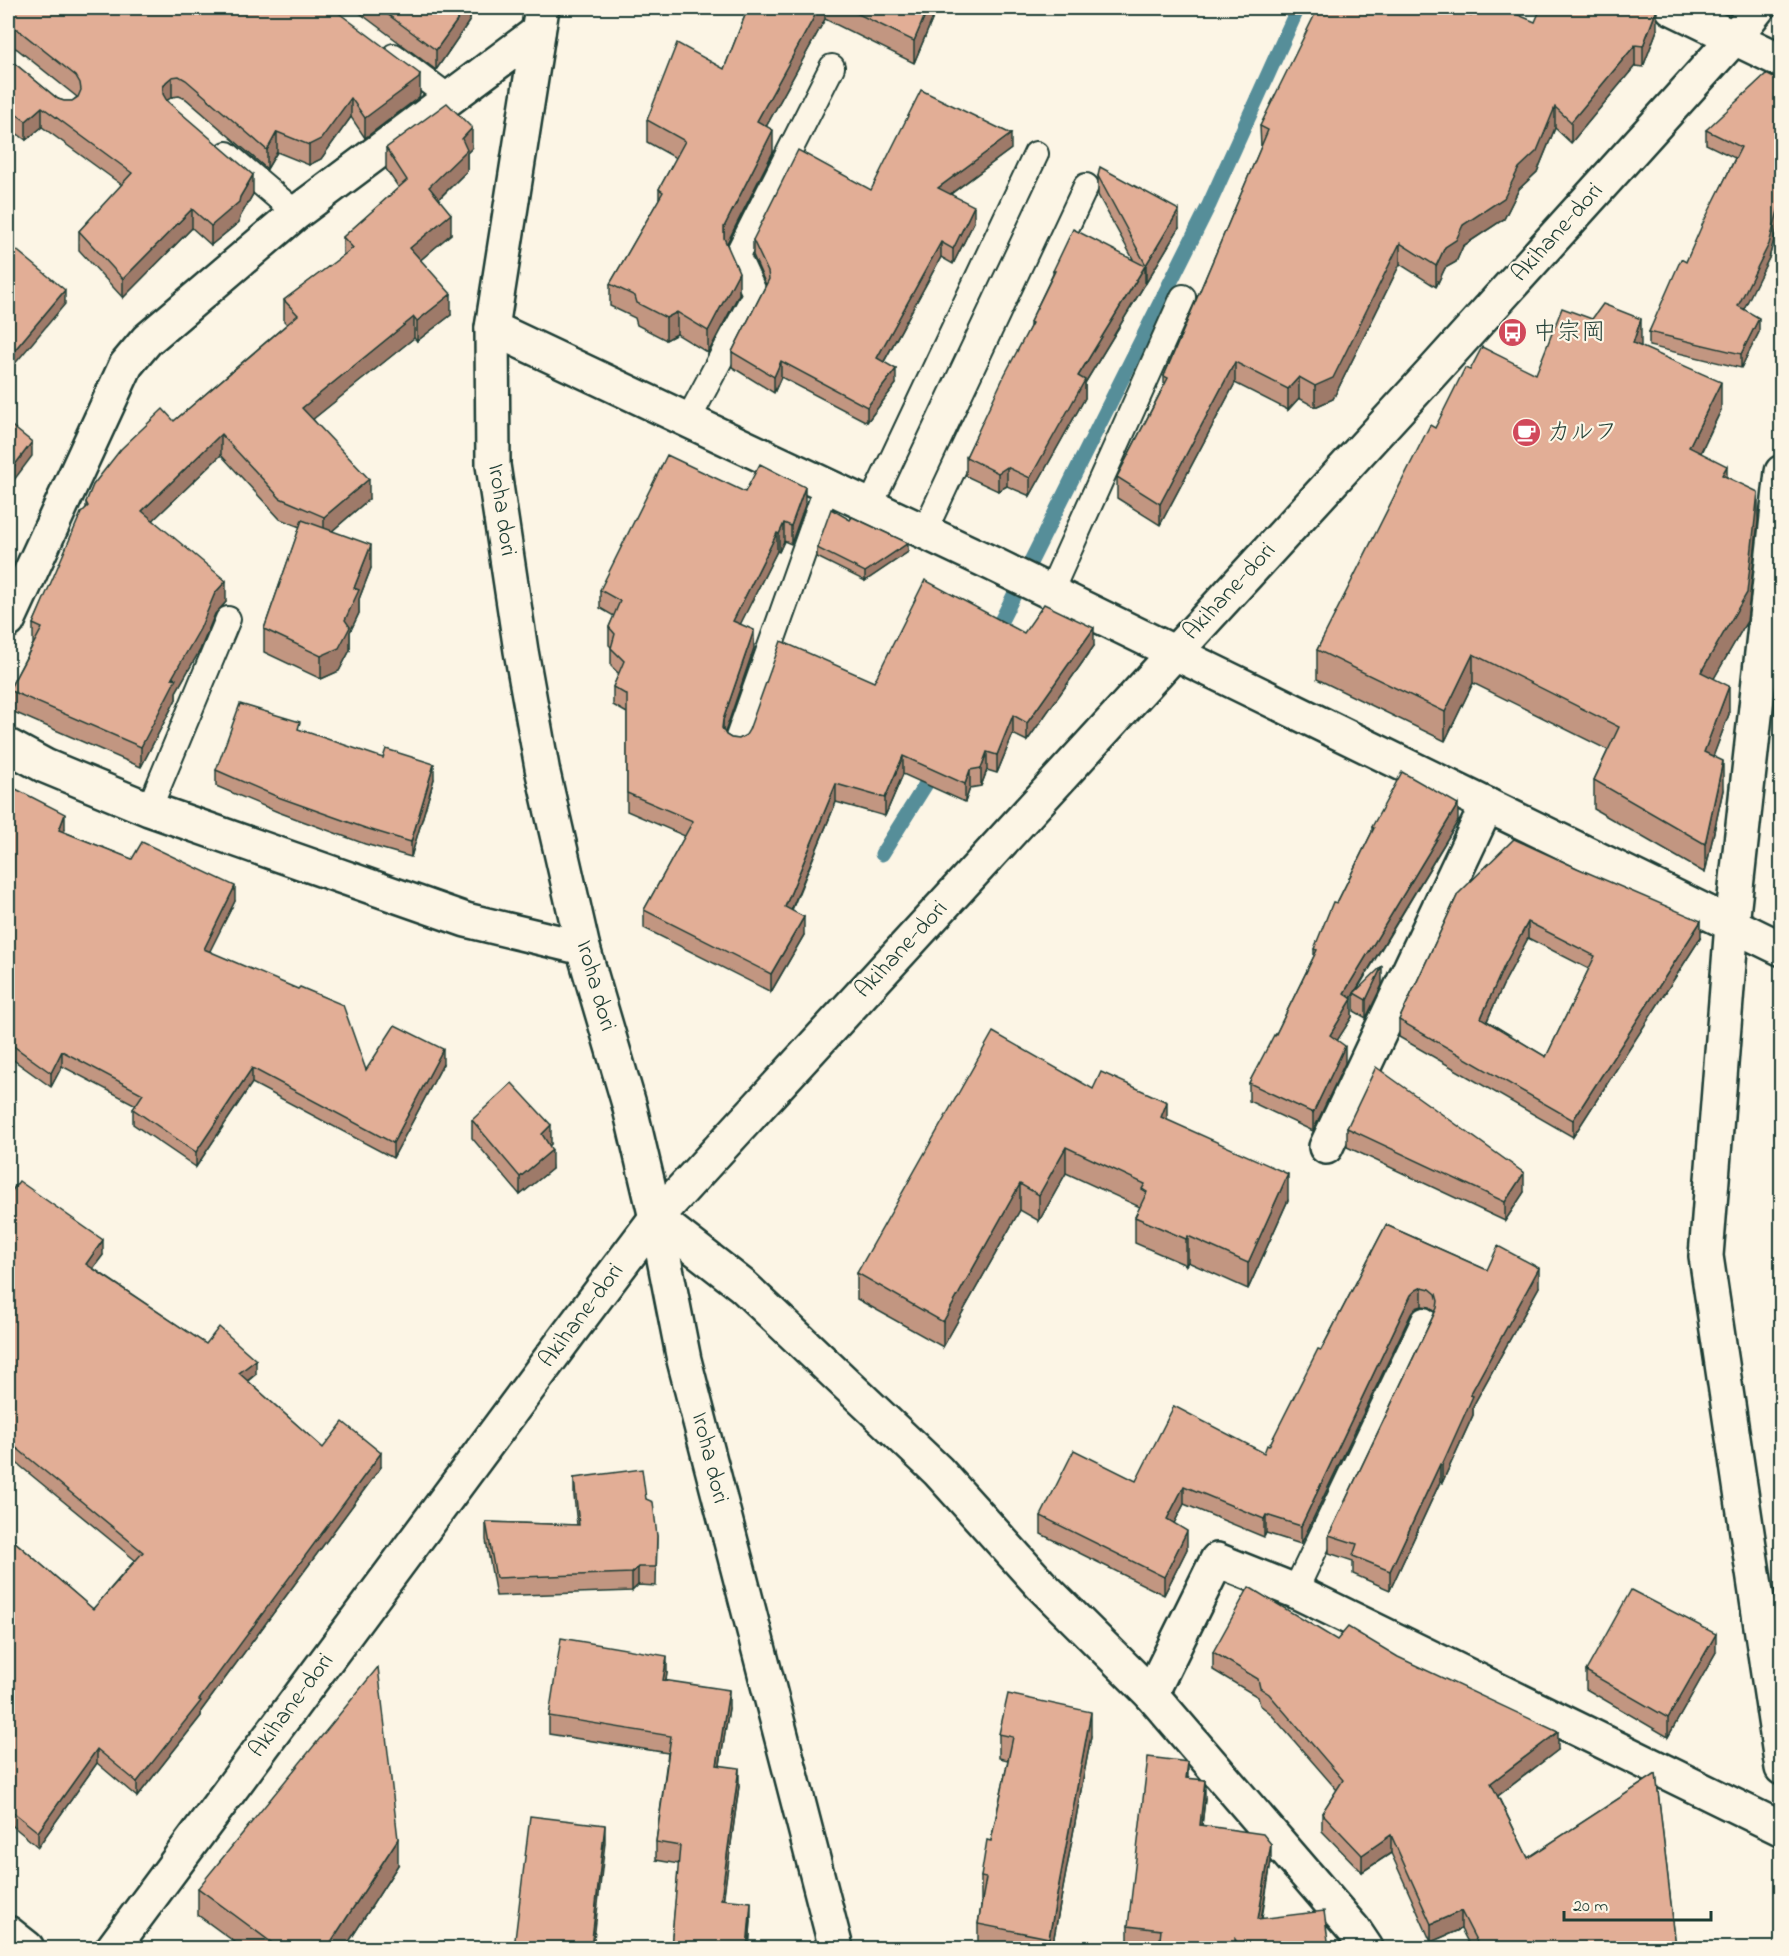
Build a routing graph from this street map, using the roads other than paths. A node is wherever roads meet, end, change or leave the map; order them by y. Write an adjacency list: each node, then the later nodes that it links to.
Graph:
1 (1671, 8): 4 (street)
2 (1758, 8): 4 (street, Akihane-dori)
3 (540, 20): 8 (street); 14 (street, Iroha dori)
4 (1734, 38): 6 (street); 24 (street, Akihane-dori)
5 (376, 42): 8 (lane)
6 (1782, 61)
7 (832, 67): 15 (lane)
8 (450, 98): 12 (street)
9 (211, 140): 12 (lane)
10 (1036, 154): 18 (lane)
11 (1086, 186): 19 (lane)
12 (296, 213): 23 (street)
13 (1183, 297): 20 (lane)
14 (492, 328): 15 (street); 30 (street, Iroha dori)
15 (688, 420): 17 (street)
16 (1782, 472): 21 (street)
17 (827, 486): 18 (street); 25 (lane)
18 (870, 506): 19 (street)
19 (924, 532): 20 (street)
20 (1044, 590): 24 (street)
21 (1774, 613): 29 (street)
22 (228, 619): 28 (lane)
23 (8, 621)
24 (1174, 652): 27 (street); 33 (street, Akihane-dori)
25 (735, 743)
26 (8, 746): 28 (street)
27 (1487, 805): 29 (street); 32 (street)
28 (149, 809): 30 (street)
29 (1732, 924): 31 (street); 37 (street)
30 (583, 948): 33 (street, Iroha dori)
31 (1782, 950)
32 (1326, 1147)
33 (656, 1218): 36 (street); 41 (street, Akihane-dori); 42 (street, Iroha dori)
34 (1424, 1320): 35 (lane)
35 (1295, 1591): 36 (street); 38 (street)
36 (1151, 1694): 43 (street)
37 (1782, 1768)
38 (1782, 1829)
39 (8, 1933): 40 (street)
40 (27, 1948)
41 (113, 1948)
42 (836, 1948)
43 (1366, 1948)

